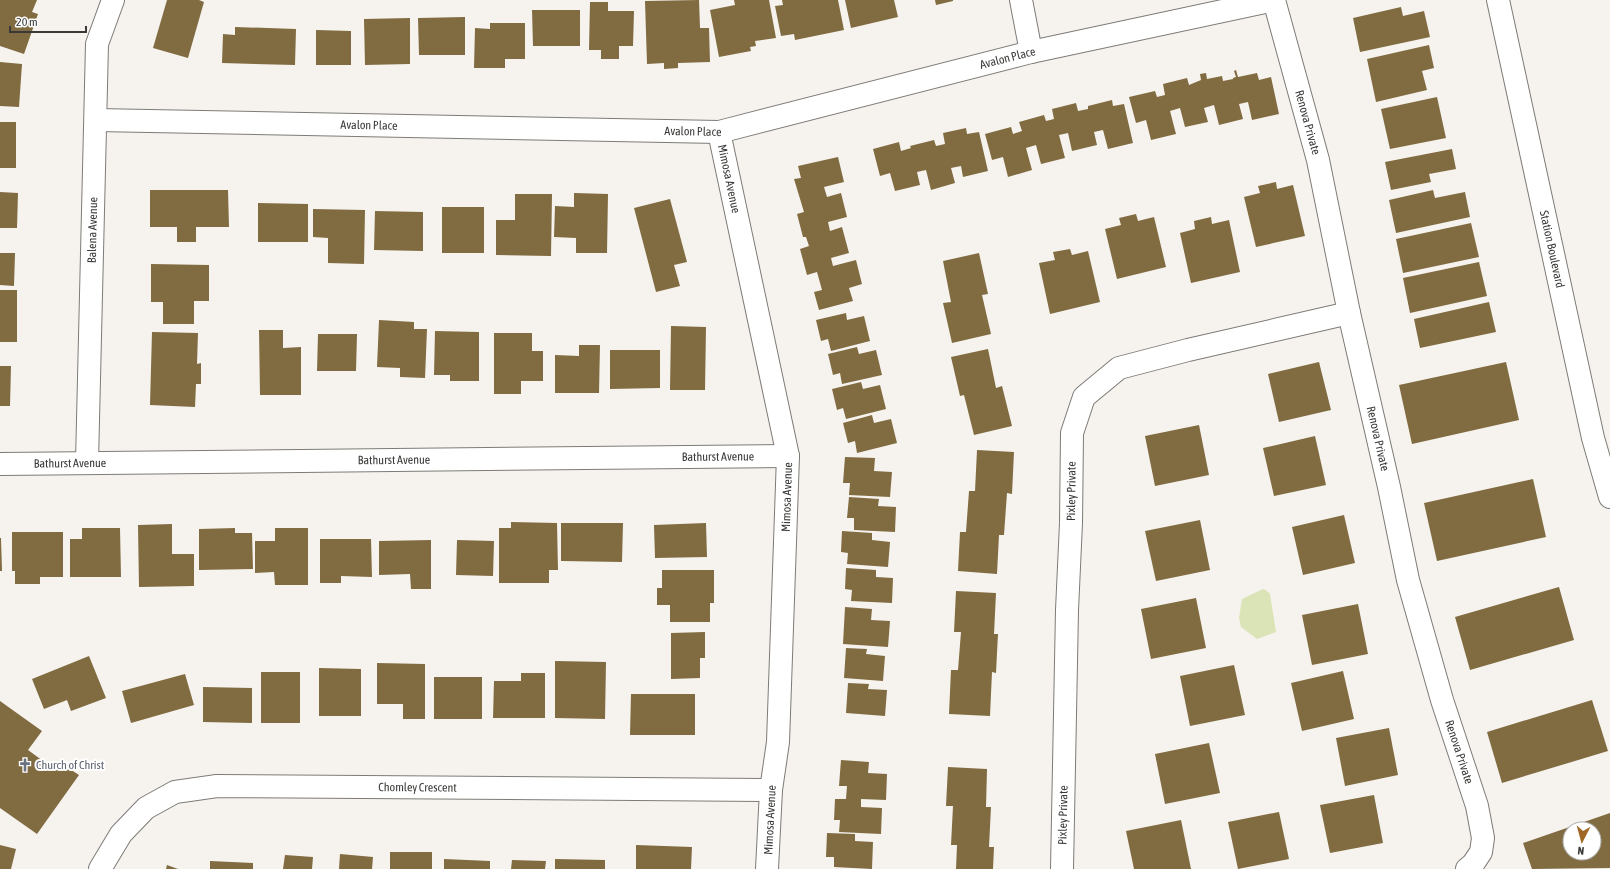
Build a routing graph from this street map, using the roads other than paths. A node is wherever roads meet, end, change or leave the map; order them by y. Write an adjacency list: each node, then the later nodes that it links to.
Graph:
1 (113, 0): 6 (street, Balena Avenue)
2 (1021, 0): 5 (street)
3 (1274, 0): 5 (street, Avalon Place); 8 (street, Renova Private)
4 (1498, 0): 12 (street, Station Boulevard)
5 (1031, 52): 7 (street, Avalon Place)
6 (96, 120): 7 (street, Avalon Place); 10 (street, Balena Avenue)
7 (719, 132): 9 (street, Mimosa Avenue)
8 (1349, 313): 16 (street, Pixley Private); 17 (street, Renova Private)
9 (788, 456): 10 (street, Bathurst Avenue); 13 (street, Mimosa Avenue)
10 (87, 462): 11 (street, Bathurst Avenue)
11 (0, 464)
12 (1610, 497)
13 (770, 790): 14 (street, Chomley Crescent); 15 (street, Mimosa Avenue)
14 (100, 869)
15 (767, 869)
16 (1062, 869)
17 (1467, 869)

